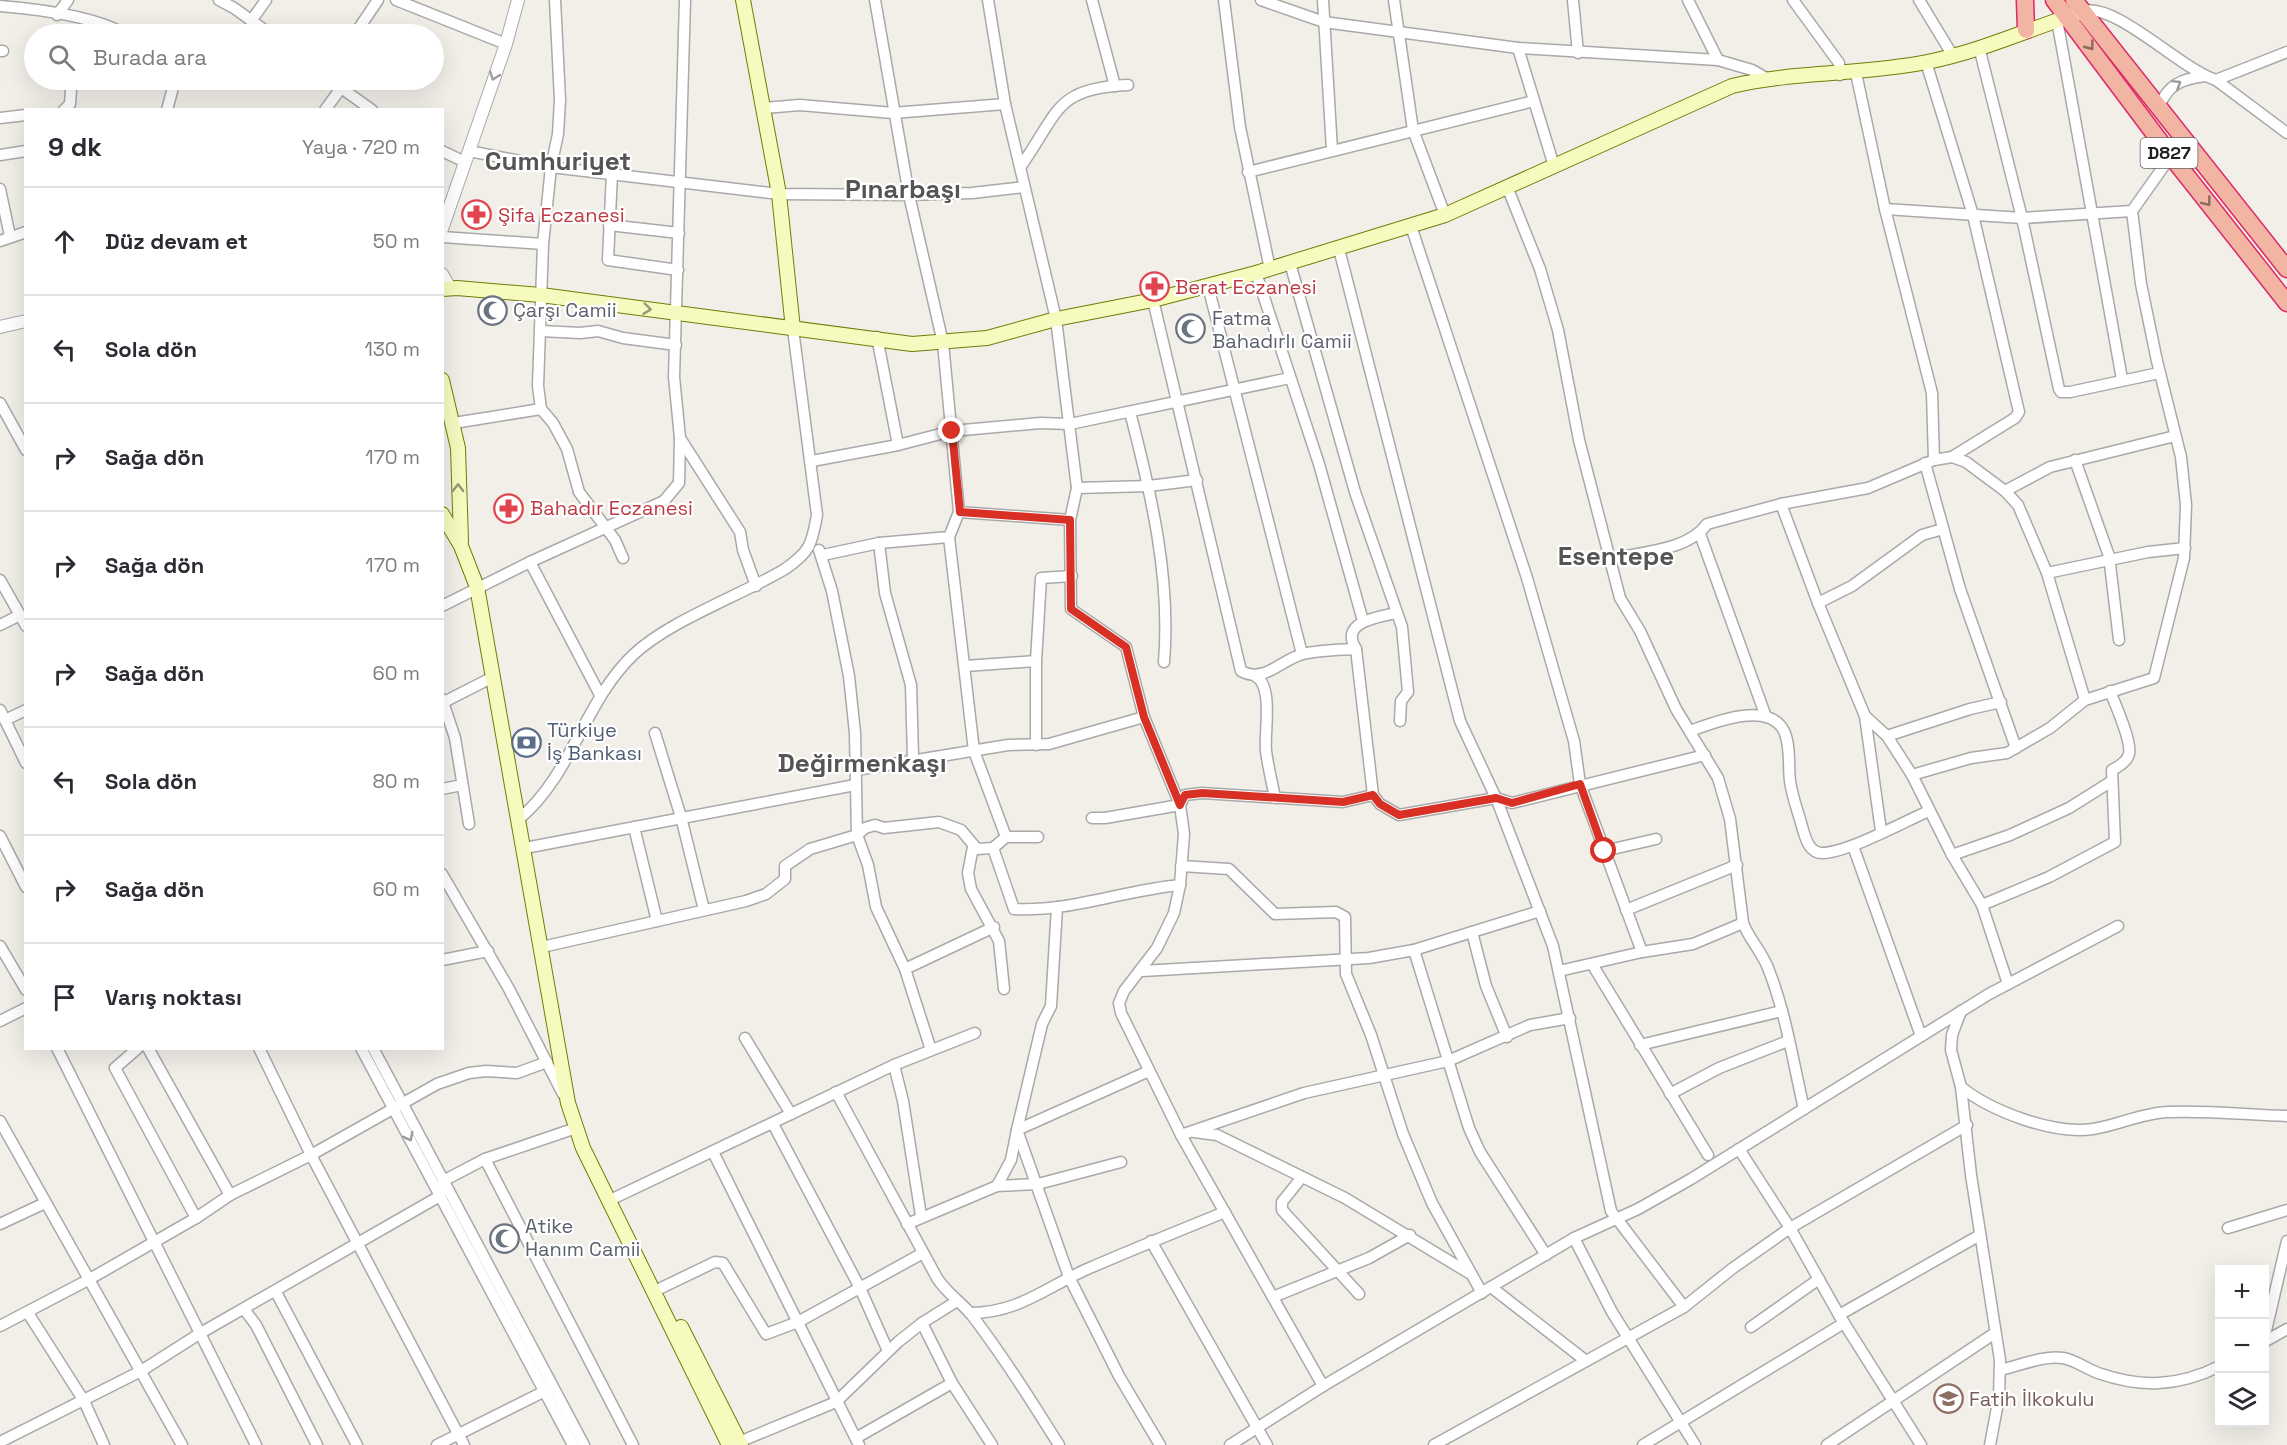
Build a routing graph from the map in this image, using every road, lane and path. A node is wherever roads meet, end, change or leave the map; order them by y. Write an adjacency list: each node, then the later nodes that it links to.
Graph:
1 (68, 0): 25 (street)
2 (219, 0): 26 (street)
3 (266, 0): 26 (street)
4 (378, 0): 30 (street)
5 (396, 0): 33 (street)
6 (518, 0): 33 (street)
7 (555, 0): 70 (street)
8 (685, 0): 75 (street)
9 (743, 0): 58 (main road)
10 (875, 0): 59 (street)
11 (988, 0): 52 (street)
12 (1092, 0): 46 (street)
13 (1224, 0): 73 (street)
14 (1261, 0): 27 (street)
15 (1323, 0): 27 (street)
16 (1394, 0): 31 (street)
17 (1572, 0): 37 (street)
18 (1688, 0): 39 (street)
19 (1793, 0): 42 (street)
20 (1919, 0): 38 (street)
21 (2025, 0): 32 (highway)
22 (2054, 0): 24 (highway, D827)
23 (0, 6): 25 (street)
24 (2071, 12): 32 (main road); 44 (street); 53 (highway, D827); 68 (highway, D827, one-way to 68); 83 (street)
25 (57, 15): 28 (street)
26 (251, 21): 29 (street)
27 (1324, 22): 31 (street); 64 (street)
28 (106, 24)
29 (255, 24)
30 (362, 24)
31 (1400, 30): 35 (street); 62 (street)
32 (2026, 30): 34 (main road)
33 (506, 44): 69 (street, one-way to 69)
34 (1979, 47): 38 (main road); 86 (street)
35 (1518, 48): 37 (street); 51 (street)
36 (2287, 52): 44 (street)
37 (1578, 53): 39 (street)
38 (1953, 56): 40 (main road)
39 (1718, 60): 43 (street)
40 (1926, 62): 41 (main road); 85 (street)
41 (1856, 73): 42 (main road); 81 (street)
42 (1840, 75): 43 (main road)
43 (1766, 78): 72 (main road)
44 (2210, 78): 53 (street, one-way to 44); 63 (street)
45 (1128, 85): 46 (street)
46 (1115, 86): 71 (street)
47 (70, 90): 54 (street)
48 (172, 90): 55 (street)
49 (340, 90): 56 (street)
50 (344, 90): 57 (street)
51 (1534, 101): 62 (street); 72 (street)
52 (1005, 104): 59 (street); 71 (street)
53 (2159, 107): 98 (highway, D827)
54 (66, 108)
55 (168, 108)
56 (327, 108)
57 (369, 108)
58 (764, 108): 59 (street); 79 (main road)
59 (893, 113): 80 (street)
60 (24, 115): 61 (street)
61 (0, 118)
62 (1413, 130): 64 (street); 84 (street)
63 (2287, 133)
64 (1332, 150): 73 (street)
65 (24, 151): 67 (street)
66 (444, 151): 69 (street)
67 (0, 155)
68 (2171, 156): 82 (street); 105 (highway, D827, one-way to 105)
69 (467, 157): 70 (street); 87 (street)
70 (552, 166): 74 (street); 94 (street)
71 (1021, 166): 76 (street)
72 (1554, 166): 78 (main road)
73 (1248, 172): 97 (street)
74 (612, 173): 75 (street); 88 (street)
75 (679, 182): 79 (street); 91 (street)
76 (1024, 187): 80 (street); 107 (street)
77 (0, 189): 93 (street)
78 (1508, 189): 84 (main road); 153 (street)
79 (779, 194): 80 (street); 110 (main road)
80 (909, 195): 113 (street)
81 (1885, 209): 85 (street); 134 (street)
82 (2132, 211): 83 (street); 115 (street)
83 (2093, 214): 86 (street); 117 (street)
84 (1445, 215): 89 (main road)
85 (1973, 215): 86 (street); 131 (street)
86 (2022, 218): 117 (street)
87 (444, 223)
88 (609, 225): 91 (street); 99 (street)
89 (1411, 226): 95 (main road); 200 (street)
90 (24, 233): 93 (street)
91 (679, 233): 99 (street)
92 (444, 237): 94 (street)
93 (5, 239)
94 (543, 244): 103 (street)
95 (1339, 249): 96 (main road); 206 (street)
96 (1290, 263): 97 (main road); 163 (street)
97 (1270, 269): 100 (main road)
98 (2287, 269)
99 (678, 270): 106 (street)
100 (1256, 273): 101 (main road); 116 (street)
101 (1208, 286): 104 (main road); 119 (street)
102 (446, 289): 103 (main road)
103 (541, 296): 106 (main road, one-way to 106); 111 (street)
104 (1153, 300): 107 (main road); 121 (street)
105 (2287, 303)
106 (678, 313): 110 (main road); 114 (street)
107 (1056, 319): 113 (main road); 125 (street)
108 (24, 321): 109 (street)
109 (0, 327)
110 (793, 329): 112 (main road); 133 (street)
111 (541, 331): 114 (street); 122 (street)
112 (877, 337): 113 (main road); 130 (street)
113 (943, 343): 126 (street)
114 (676, 345): 128 (street)
115 (2160, 373): 117 (street); 127 (street)
116 (1290, 378): 119 (street); 165 (street)
117 (2122, 380)
118 (444, 387): 124 (main road)
119 (1233, 391): 121 (street); 170 (street)
120 (0, 403): 129 (street)
121 (1176, 403): 123 (street); 135 (street)
122 (541, 409): 124 (street); 143 (street)
123 (1130, 412): 125 (street); 136 (street)
124 (454, 423): 149 (main road, one-way to 124)
125 (1070, 424): 126 (street); 137 (street)
126 (952, 431): 130 (street); 140 (street)
127 (2175, 436): 132 (street); 150 (street)
128 (680, 438): 143 (street); 159 (street)
129 (24, 446)
130 (898, 446): 133 (street)
131 (1952, 457): 134 (street); 138 (street)
132 (2075, 460): 138 (street); 154 (street)
133 (812, 461): 148 (street)
134 (1930, 461): 139 (street); 144 (street)
135 (1197, 480): 136 (street); 174 (street)
136 (1149, 486): 137 (street); 172 (street)
137 (1077, 488): 142 (street)
138 (2005, 491): 156 (street)
139 (1781, 504): 145 (street); 161 (street)
140 (960, 512): 142 (street); 146 (street)
141 (444, 519): 149 (main road)
142 (1070, 520): 157 (street)
143 (606, 529): 152 (street); 155 (street)
144 (1943, 529): 161 (street); 180 (street)
145 (1700, 534): 153 (street); 186 (street)
146 (949, 537): 147 (street); 173 (street)
147 (879, 543): 151 (street); 196 (street)
148 (812, 544): 151 (street); 159 (street)
149 (461, 546): 160 (main road)
150 (2186, 548): 154 (street); 176 (street)
151 (823, 555): 197 (street)
152 (623, 558)
153 (1610, 560): 188 (street)
154 (2108, 561): 156 (street); 168 (street)
155 (530, 562): 160 (street); 177 (street)
156 (2047, 573): 179 (street)
157 (1072, 576): 171 (street); 185 (street)
158 (0, 580): 164 (street)
159 (756, 586): 177 (street)
160 (477, 587): 162 (street); 175 (main road)
161 (1818, 603): 184 (street)
162 (444, 605)
163 (1396, 613): 165 (street); 187 (street)
164 (20, 615): 166 (street); 167 (street)
165 (1363, 621): 169 (street)
166 (24, 622)
167 (0, 625)
168 (2119, 640)
169 (1356, 649): 170 (street); 204 (street)
170 (1302, 654): 174 (street)
171 (1036, 661): 173 (street); 191 (street)
172 (1164, 662)
173 (965, 666): 193 (street)
174 (1255, 676): 205 (street)
175 (491, 678): 178 (street); 211 (main road)
176 (2110, 691): 179 (street); 199 (street)
177 (600, 695): 211 (street)
178 (444, 700)
179 (2085, 700): 192 (street)
180 (2001, 702): 190 (street); 192 (street)
181 (444, 703): 201 (street)
182 (24, 710): 183 (street)
183 (2, 715): 195 (street)
184 (1865, 716): 190 (street); 214 (street)
185 (1144, 717): 191 (street); 207 (street)
186 (1766, 717): 188 (street); 220 (street)
187 (1400, 721)
188 (1690, 731): 194 (street)
189 (655, 733): 209 (street)
190 (1887, 736): 198 (street)
191 (1036, 745): 193 (street)
192 (2016, 748): 198 (street)
193 (974, 751): 196 (street); 217 (street)
194 (1705, 755): 200 (street); 226 (street)
195 (24, 759)
196 (910, 763): 197 (street)
197 (856, 771): 202 (street)
198 (1912, 776): 208 (street)
199 (2112, 782): 225 (street); 231 (street)
200 (1580, 784): 206 (street); 224 (street)
201 (462, 785): 203 (street); 212 (street)
202 (855, 785): 209 (street); 215 (street)
203 (444, 789)
204 (1373, 795): 205 (street); 206 (street)
205 (1275, 798): 207 (street)
206 (1496, 798): 235 (street)
207 (1180, 805): 210 (street); 227 (street)
208 (1929, 811): 214 (street); 225 (street)
209 (681, 817): 213 (street); 233 (street)
210 (1092, 818)
211 (519, 819): 222 (main road)
212 (469, 824)
213 (634, 827): 222 (street); 236 (street)
214 (1881, 831): 220 (street)
215 (857, 835): 221 (street); 233 (street); 249 (street)
216 (0, 836): 229 (street)
217 (1006, 837): 218 (street); 223 (street)
218 (1038, 837)
219 (1656, 839): 224 (street)
220 (1853, 846): 262 (street)
221 (973, 847): 223 (street); 239 (street)
222 (525, 848): 242 (main road)
223 (993, 848): 232 (street)
224 (1604, 851): 234 (street)
225 (1952, 855): 231 (street)
226 (1737, 865): 234 (street); 237 (street)
227 (1181, 866): 230 (street); 246 (street)
228 (444, 876): 244 (street)
229 (24, 883)
230 (1180, 885): 232 (street); 250 (street)
231 (1982, 905): 252 (street)
232 (1057, 907): 290 (street)
233 (704, 910): 236 (street)
234 (1626, 910): 245 (street)
235 (1540, 911): 240 (street); 251 (street)
236 (657, 921): 242 (street)
237 (1743, 923): 245 (street); 256 (street)
238 (2118, 926): 252 (street)
239 (994, 927): 249 (street); 254 (street)
240 (1472, 932): 243 (street); 261 (street)
241 (0, 946): 253 (street)
242 (542, 947): 281 (main road)
243 (1414, 950): 246 (street); 273 (street)
244 (488, 951): 247 (street); 274 (street)
245 (1642, 952): 248 (street)
246 (1346, 958): 250 (street); 277 (street)
247 (444, 960)
248 (1592, 964): 251 (street); 265 (street)
249 (905, 969): 272 (street)
250 (1142, 971): 276 (street)
251 (1559, 971): 258 (street)
252 (2008, 984): 257 (street)
253 (24, 987)
254 (1004, 989)
255 (24, 1009): 259 (street)
256 (1782, 1011): 264 (street); 265 (street)
257 (1961, 1011): 262 (street); 278 (street)
258 (1570, 1018): 261 (street); 310 (street)
259 (0, 1021)
260 (975, 1033): 272 (street)
261 (1507, 1036): 273 (street)
262 (1921, 1036): 283 (street)
263 (745, 1038): 284 (street)
264 (1788, 1041): 280 (street); 283 (street)
265 (1640, 1045): 280 (street)
266 (58, 1050): 318 (street)
267 (136, 1050): 309 (street)
268 (149, 1050): 302 (street)
269 (260, 1050): 294 (street)
270 (363, 1050): 282 (street)
271 (374, 1050): 282 (street)
272 (931, 1050): 275 (street)
273 (1448, 1061): 277 (street); 323 (street)
274 (547, 1062): 281 (street); 282 (street)
275 (894, 1065): 279 (street); 308 (street)
276 (1149, 1071): 290 (street); 291 (street)
277 (1385, 1074): 291 (street); 325 (street)
278 (1961, 1087): 285 (street); 288 (street)
279 (836, 1092): 284 (street); 312 (street)
280 (1670, 1094): 295 (street)
281 (568, 1103): 289 (main road); 304 (main road)
282 (398, 1106): 294 (street); 299 (street); 303 (street, one-way to 303)
283 (1804, 1108): 292 (street)
284 (791, 1114): 287 (street)
285 (2287, 1116)
286 (0, 1121): 305 (street)
287 (773, 1124): 293 (street); 329 (street)
288 (1966, 1125): 313 (street); 316 (street)
289 (576, 1128): 296 (street); 304 (main road)
290 (1017, 1130): 300 (street); 301 (street)
291 (1186, 1133): 298 (street); 307 (street)
292 (1739, 1149): 310 (street); 313 (street)
293 (713, 1152): 304 (street); 341 (street)
294 (311, 1155): 302 (street); 321 (street)
295 (1708, 1155)
296 (485, 1159): 299 (street); 377 (street)
297 (1121, 1162): 300 (street)
298 (1302, 1177): 315 (street); 324 (street)
299 (443, 1181): 303 (street); 376 (street)
300 (1038, 1184): 301 (street); 326 (street)
301 (997, 1186): 308 (street)
302 (230, 1195): 309 (street)
303 (440, 1196): 321 (street); 358 (street)
304 (612, 1199): 330 (main road); 367 (main road)
305 (45, 1203): 311 (street); 328 (street)
306 (2287, 1210): 314 (street)
307 (1225, 1212): 319 (street); 334 (street)
308 (921, 1216): 312 (street)
309 (196, 1218): 318 (street)
310 (1615, 1220): 317 (street); 336 (street)
311 (0, 1224)
312 (908, 1224): 322 (street)
313 (1790, 1228): 327 (street); 336 (street)
314 (2228, 1228)
315 (1410, 1235): 324 (street); 325 (street)
316 (1980, 1235): 340 (street); 347 (street)
317 (1574, 1238): 323 (street); 349 (street)
318 (155, 1241): 328 (street); 348 (street)
319 (1151, 1241): 326 (street); 363 (street)
320 (2287, 1241): 343 (street)
321 (360, 1244): 332 (street); 364 (street)
322 (923, 1253): 329 (street); 335 (street)
323 (1546, 1255): 331 (street)
324 (1339, 1270): 333 (street); 334 (street)
325 (1471, 1274): 331 (street)
326 (1069, 1278): 339 (street); 380 (street)
327 (1819, 1279): 340 (street); 345 (street)
328 (88, 1281): 338 (street); 355 (street)
329 (860, 1287): 341 (street); 351 (street)
330 (662, 1288): 341 (street); 367 (main road)
331 (1486, 1290): 352 (street); 357 (street)
332 (276, 1292): 337 (street); 372 (street)
333 (1359, 1294)
334 (1273, 1297): 357 (street)
335 (957, 1300): 339 (street); 342 (street)
336 (1684, 1307): 349 (street)
337 (244, 1310): 348 (street); 371 (street)
338 (27, 1313): 344 (street); 359 (street)
339 (970, 1313): 379 (street)
340 (1841, 1319): 360 (street); 362 (street)
341 (798, 1323): 361 (street)
342 (922, 1323): 351 (street); 356 (street)
343 (2269, 1323)
344 (0, 1326)
345 (1751, 1328)
346 (2287, 1329): 350 (street)
347 (1995, 1333): 354 (street); 360 (street)
348 (199, 1334): 355 (street); 370 (street)
349 (1628, 1338): 352 (street); 362 (street)
350 (2269, 1339)
351 (888, 1351): 361 (street)
352 (1586, 1361): 383 (street)
353 (2215, 1368): 354 (street)
354 (2000, 1370): 388 (street)
355 (141, 1371): 359 (street); 369 (street)
356 (952, 1383): 366 (street); 378 (street)
357 (1323, 1386): 363 (street)
358 (545, 1391): 364 (street); 375 (street)
359 (84, 1401): 365 (street); 368 (street)
360 (1894, 1401): 386 (street); 387 (street)
361 (836, 1402): 366 (street); 367 (street)
362 (1682, 1423): 384 (street); 385 (street)
363 (1257, 1429): 381 (street); 382 (street)
364 (458, 1433): 373 (street); 374 (street)
365 (0, 1441)
366 (857, 1442)
367 (736, 1444)
368 (104, 1445)
369 (182, 1445)
370 (256, 1445)
371 (317, 1445)
372 (357, 1445)
373 (437, 1445)
374 (464, 1445)
375 (573, 1445)
376 (584, 1445)
377 (633, 1445)
378 (992, 1445)
379 (1059, 1445)
380 (1160, 1445)
381 (1230, 1445)
382 (1267, 1445)
383 (1434, 1445)
384 (1643, 1445)
385 (1695, 1445)
386 (1827, 1445)
387 (1921, 1445)
388 (1990, 1445)

